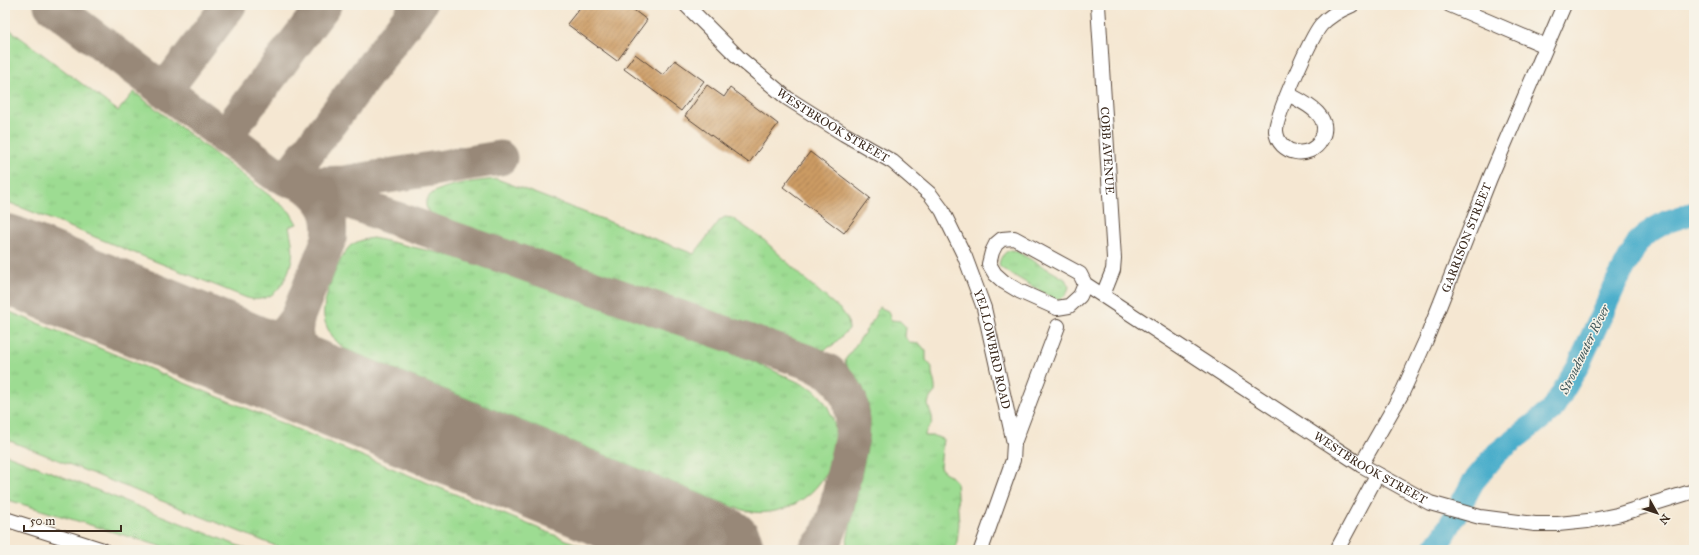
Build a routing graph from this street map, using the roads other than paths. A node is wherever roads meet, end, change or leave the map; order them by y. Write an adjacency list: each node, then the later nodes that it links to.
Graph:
1 (686, 5): 8 (street, WESTBROOK STREET)
2 (1098, 5): 11 (street, COBB AVENUE)
3 (1352, 5): 7 (street)
4 (1450, 5): 6 (street)
5 (1564, 5): 6 (street, GARRISON STREET)
6 (1546, 46): 14 (street, GARRISON STREET)
7 (1288, 94)
8 (966, 261): 9 (street); 13 (street, YELLOWBIRD ROAD)
9 (989, 264): 10 (street); 10 (street, WESTBROOK STREET)
10 (1085, 284): 11 (street, WESTBROOK STREET)
11 (1103, 295): 14 (street, WESTBROOK STREET)
12 (1058, 326): 13 (street, YELLOWBIRD ROAD)
13 (1014, 443): 19 (street, YELLOWBIRD ROAD)
14 (1361, 466): 15 (street, WESTBROOK STREET)
15 (1378, 475): 16 (street, WESTBROOK STREET); 20 (street)
16 (1694, 491)
17 (5, 519): 18 (street)
18 (103, 550)
19 (981, 550)
20 (1336, 550)

